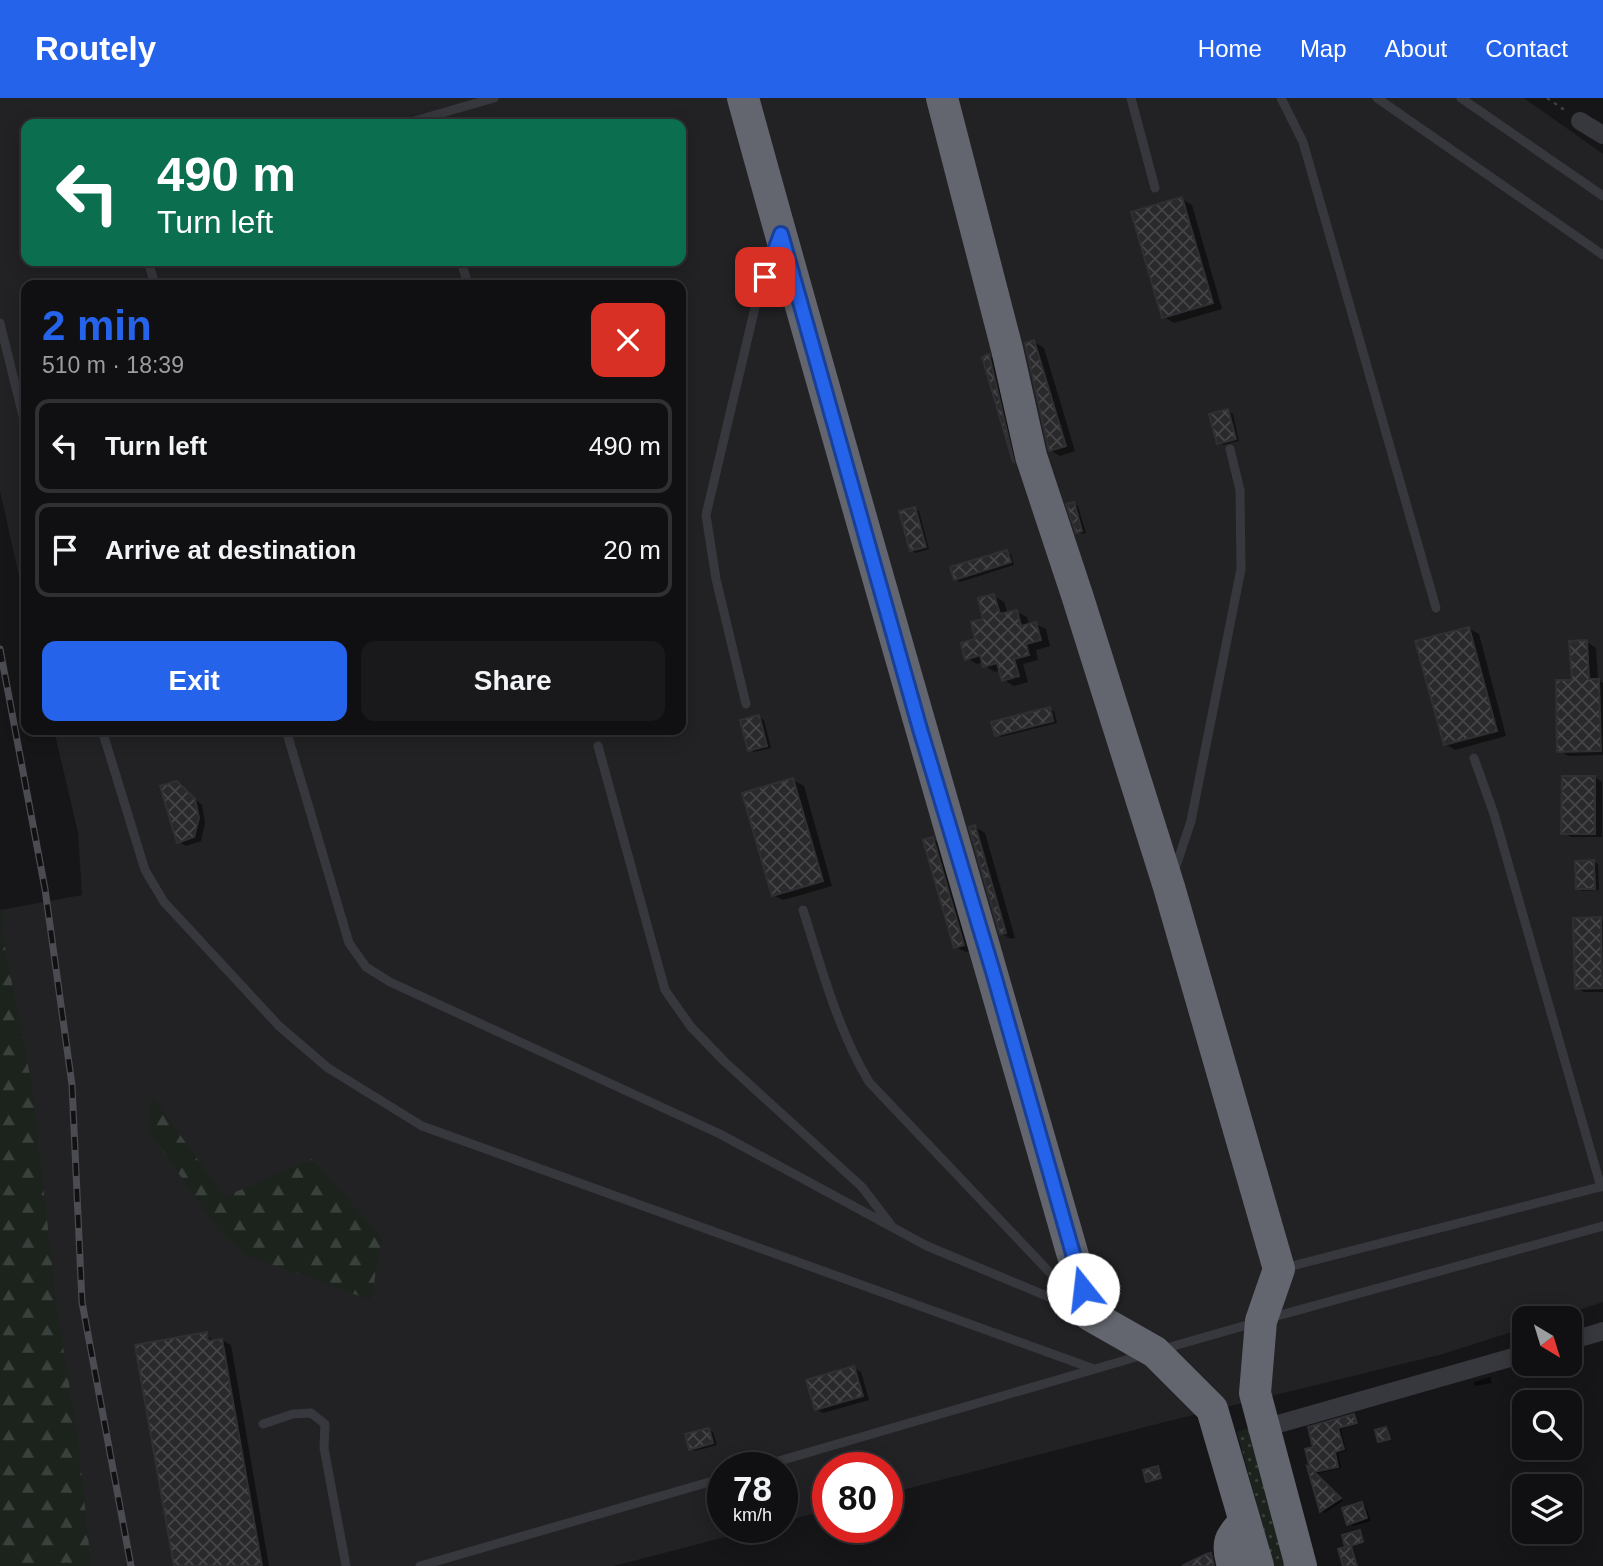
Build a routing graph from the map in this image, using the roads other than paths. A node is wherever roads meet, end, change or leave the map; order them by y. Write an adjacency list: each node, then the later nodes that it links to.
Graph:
1 (494, 98): 8 (lane)
2 (743, 98): 13 (highway)
3 (942, 98): 24 (highway)
4 (1131, 98): 11 (lane)
5 (1281, 98): 18 (lane)
6 (1377, 98): 14 (lane)
7 (1461, 98): 12 (lane)
8 (433, 119)
9 (1580, 121): 10 (street)
10 (1603, 135)
11 (1155, 188)
12 (1603, 196)
13 (781, 234): 19 (lane); 30 (highway)
14 (1603, 255)
15 (0, 323): 16 (lane)
16 (21, 408)
17 (1230, 449): 24 (lane)
18 (1436, 608)
19 (746, 704)
20 (104, 735): 36 (lane)
21 (287, 735): 28 (lane)
22 (598, 746): 28 (lane)
23 (1474, 758): 26 (lane)
24 (1169, 887): 29 (highway)
25 (803, 910): 30 (lane)
26 (1602, 1186): 29 (lane)
27 (1603, 1226): 31 (lane)
28 (894, 1229): 30 (lane)
29 (1279, 1269): 31 (highway)
30 (1090, 1315): 34 (highway)
31 (1261, 1321): 34 (lane); 38 (highway)
32 (1603, 1331): 33 (street)
33 (1582, 1337)
34 (1155, 1352): 36 (lane); 41 (highway)
35 (1512, 1357): 38 (street)
36 (1094, 1369): 39 (lane)
37 (263, 1424): 42 (lane)
38 (1264, 1428): 46 (highway)
39 (798, 1455)
40 (707, 1483): 43 (lane)
41 (1245, 1522): 44 (highway); 45 (highway)
42 (346, 1566)
43 (420, 1566)
44 (1233, 1566)
45 (1258, 1566)
46 (1301, 1566)

